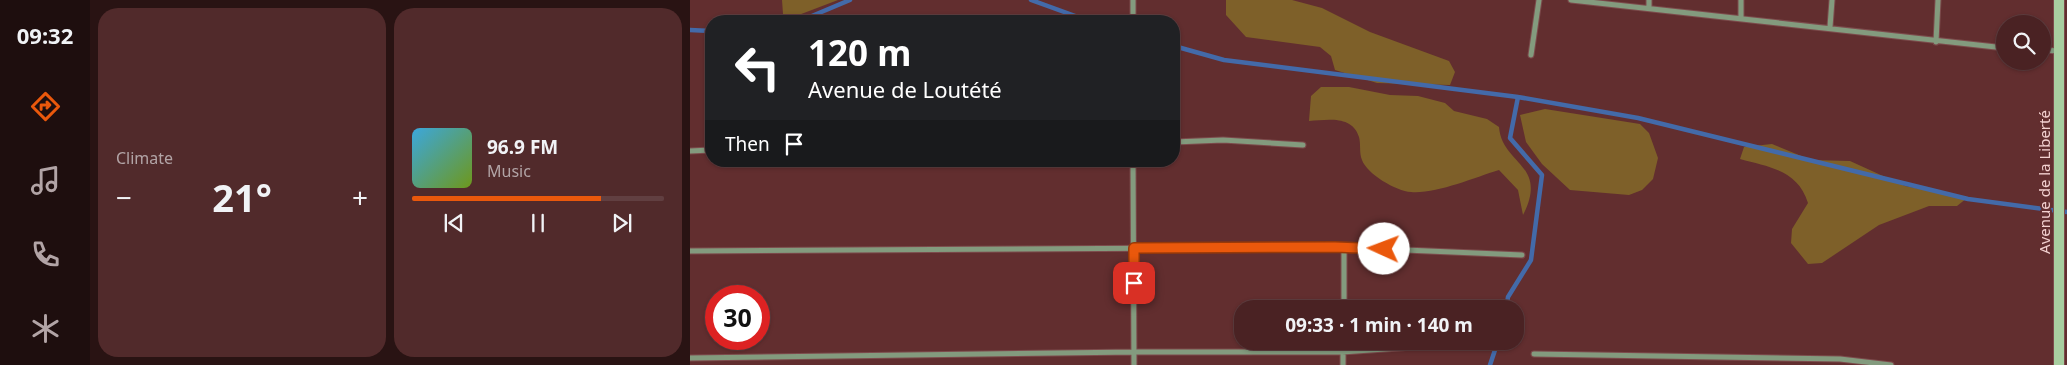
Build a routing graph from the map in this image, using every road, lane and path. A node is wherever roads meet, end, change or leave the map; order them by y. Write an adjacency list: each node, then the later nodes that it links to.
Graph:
1 (1133, 0): 10 (street)
2 (1539, 0): 17 (street)
3 (1571, 0): 9 (street)
4 (1649, 0): 9 (street)
5 (1741, 0): 11 (street)
6 (1832, 0): 12 (street)
7 (1938, 0): 13 (street)
8 (2059, 0): 16 (street, Avenue de la Liberté)
9 (1649, 8): 11 (street)
10 (1133, 15)
11 (1741, 18): 12 (street)
12 (1830, 27): 13 (street)
13 (1936, 42): 14 (street)
14 (1996, 47)
15 (2051, 51): 16 (street)
16 (2059, 51): 18 (street, Avenue de la Liberté)
17 (1531, 55)
18 (2064, 79): 37 (street, Avenue de la Liberté)
19 (1180, 142): 20 (street)
20 (1303, 145)
21 (705, 150): 22 (street)
22 (690, 151)
23 (1133, 167): 25 (street)
24 (1344, 247): 25 (street); 27 (street); 28 (street)
25 (1134, 248): 26 (street); 30 (street)
26 (690, 251)
27 (1522, 255)
28 (1344, 300)
29 (1370, 350): 31 (street)
30 (1135, 352): 31 (street); 33 (street); 34 (street)
31 (1342, 352): 35 (street)
32 (1534, 354): 36 (street)
33 (690, 358)
34 (1134, 365)
35 (1343, 365)
36 (1891, 365)
37 (2059, 365)

